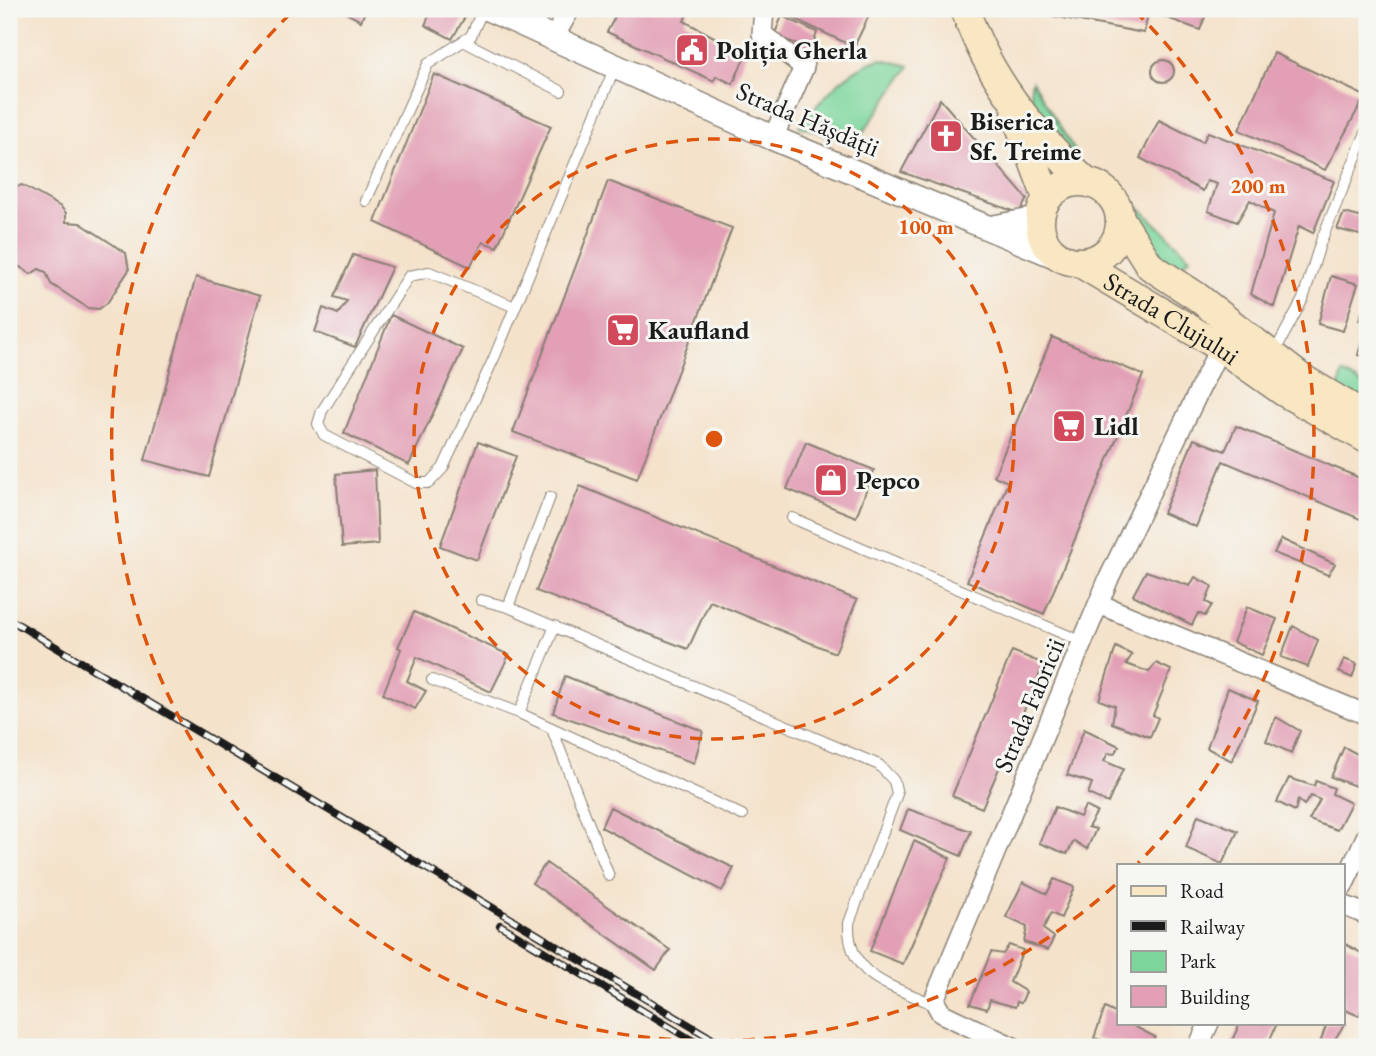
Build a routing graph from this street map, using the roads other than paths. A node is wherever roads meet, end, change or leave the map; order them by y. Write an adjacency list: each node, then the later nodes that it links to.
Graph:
1 (483, 9): 7 (lane)
2 (489, 9): 6 (street, Strada Hășdății)
3 (570, 9): 6 (street)
4 (764, 9): 12 (street)
5 (965, 9): 10 (main road, Strada Clujului)
6 (553, 39): 8 (street, Strada Hășdății)
7 (463, 41): 9 (lane); 14 (lane)
8 (615, 67): 12 (street, Strada Hășdății); 20 (lane)
9 (561, 91)
10 (1010, 96): 13 (main road, Strada Clujului); 15 (main road, Strada Clujului)
11 (1367, 130): 22 (lane)
12 (773, 138): 17 (street, Strada Hășdății)
13 (1086, 182): 15 (main road); 16 (main road, Strada Clujului)
14 (366, 201)
15 (1043, 209): 17 (street); 18 (main road, Strada Clujului)
16 (1121, 220): 18 (main road, Strada Clujului); 19 (main road, Strada Clujului)
17 (990, 228): 18 (street, Strada Hășdății)
18 (1069, 260): 21 (main road, Strada Clujului)
19 (1196, 296): 21 (street); 22 (main road, Strada Clujului)
20 (515, 307): 20 (lane)
21 (1220, 347): 22 (main road, Strada Clujului); 28 (street, Strada Fabricii)
22 (1268, 366): 23 (main road); 24 (main road)
23 (1367, 417)
24 (1367, 439)
25 (550, 497): 29 (lane)
26 (792, 519): 31 (lane)
27 (481, 600): 29 (lane)
28 (1099, 604): 31 (street, Strada Fabricii); 34 (street)
29 (509, 607): 30 (lane)
30 (555, 626): 33 (lane); 42 (lane)
31 (1083, 642): 42 (street, Strada Fabricii)
32 (432, 680): 33 (lane)
33 (519, 713): 35 (lane)
34 (1367, 715)
35 (552, 729): 36 (lane); 38 (lane)
36 (743, 815)
37 (1367, 835): 39 (street)
38 (609, 876)
39 (1344, 884)
40 (1344, 905): 41 (street)
41 (1367, 915)
42 (935, 1006): 44 (street)
43 (1209, 1024): 45 (street)
44 (1013, 1047)
45 (1198, 1047)

